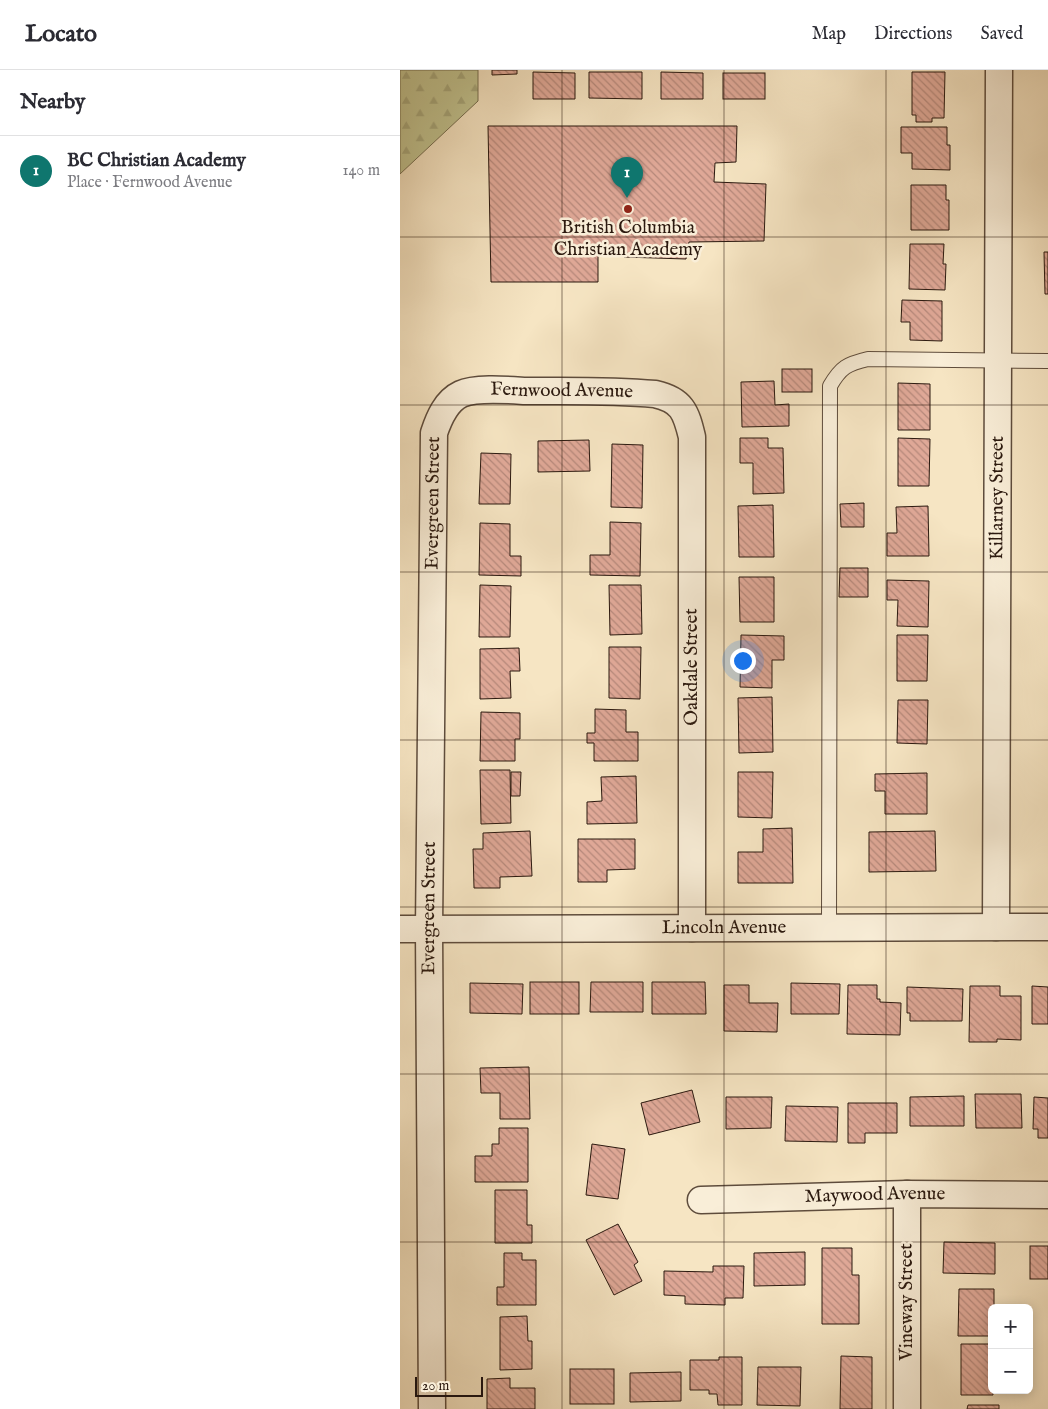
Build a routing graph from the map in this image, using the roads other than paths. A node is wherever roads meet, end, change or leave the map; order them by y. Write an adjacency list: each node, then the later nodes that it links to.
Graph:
1 (999, 70): 2 (street, Killarney Street)
2 (998, 360): 3 (lane); 6 (street, Killarney Street); 9 (lane)
3 (1048, 362)
4 (445, 408): 5 (street, Fernwood Avenue); 11 (street, Evergreen Street)
5 (681, 408): 8 (street, Oakdale Street)
6 (996, 927): 7 (street, Lincoln Avenue); 9 (street, Lincoln Avenue)
7 (1048, 927)
8 (692, 928): 9 (street, Lincoln Avenue); 11 (street, Lincoln Avenue)
9 (829, 928)
10 (400, 929): 11 (street, Lincoln Avenue)
11 (429, 929): 15 (street, Evergreen Street)
12 (907, 1194): 13 (street, Maywood Avenue); 14 (street, Maywood Avenue); 16 (street, Vineway Street)
13 (1048, 1195)
14 (701, 1200)
15 (432, 1409)
16 (906, 1409)

